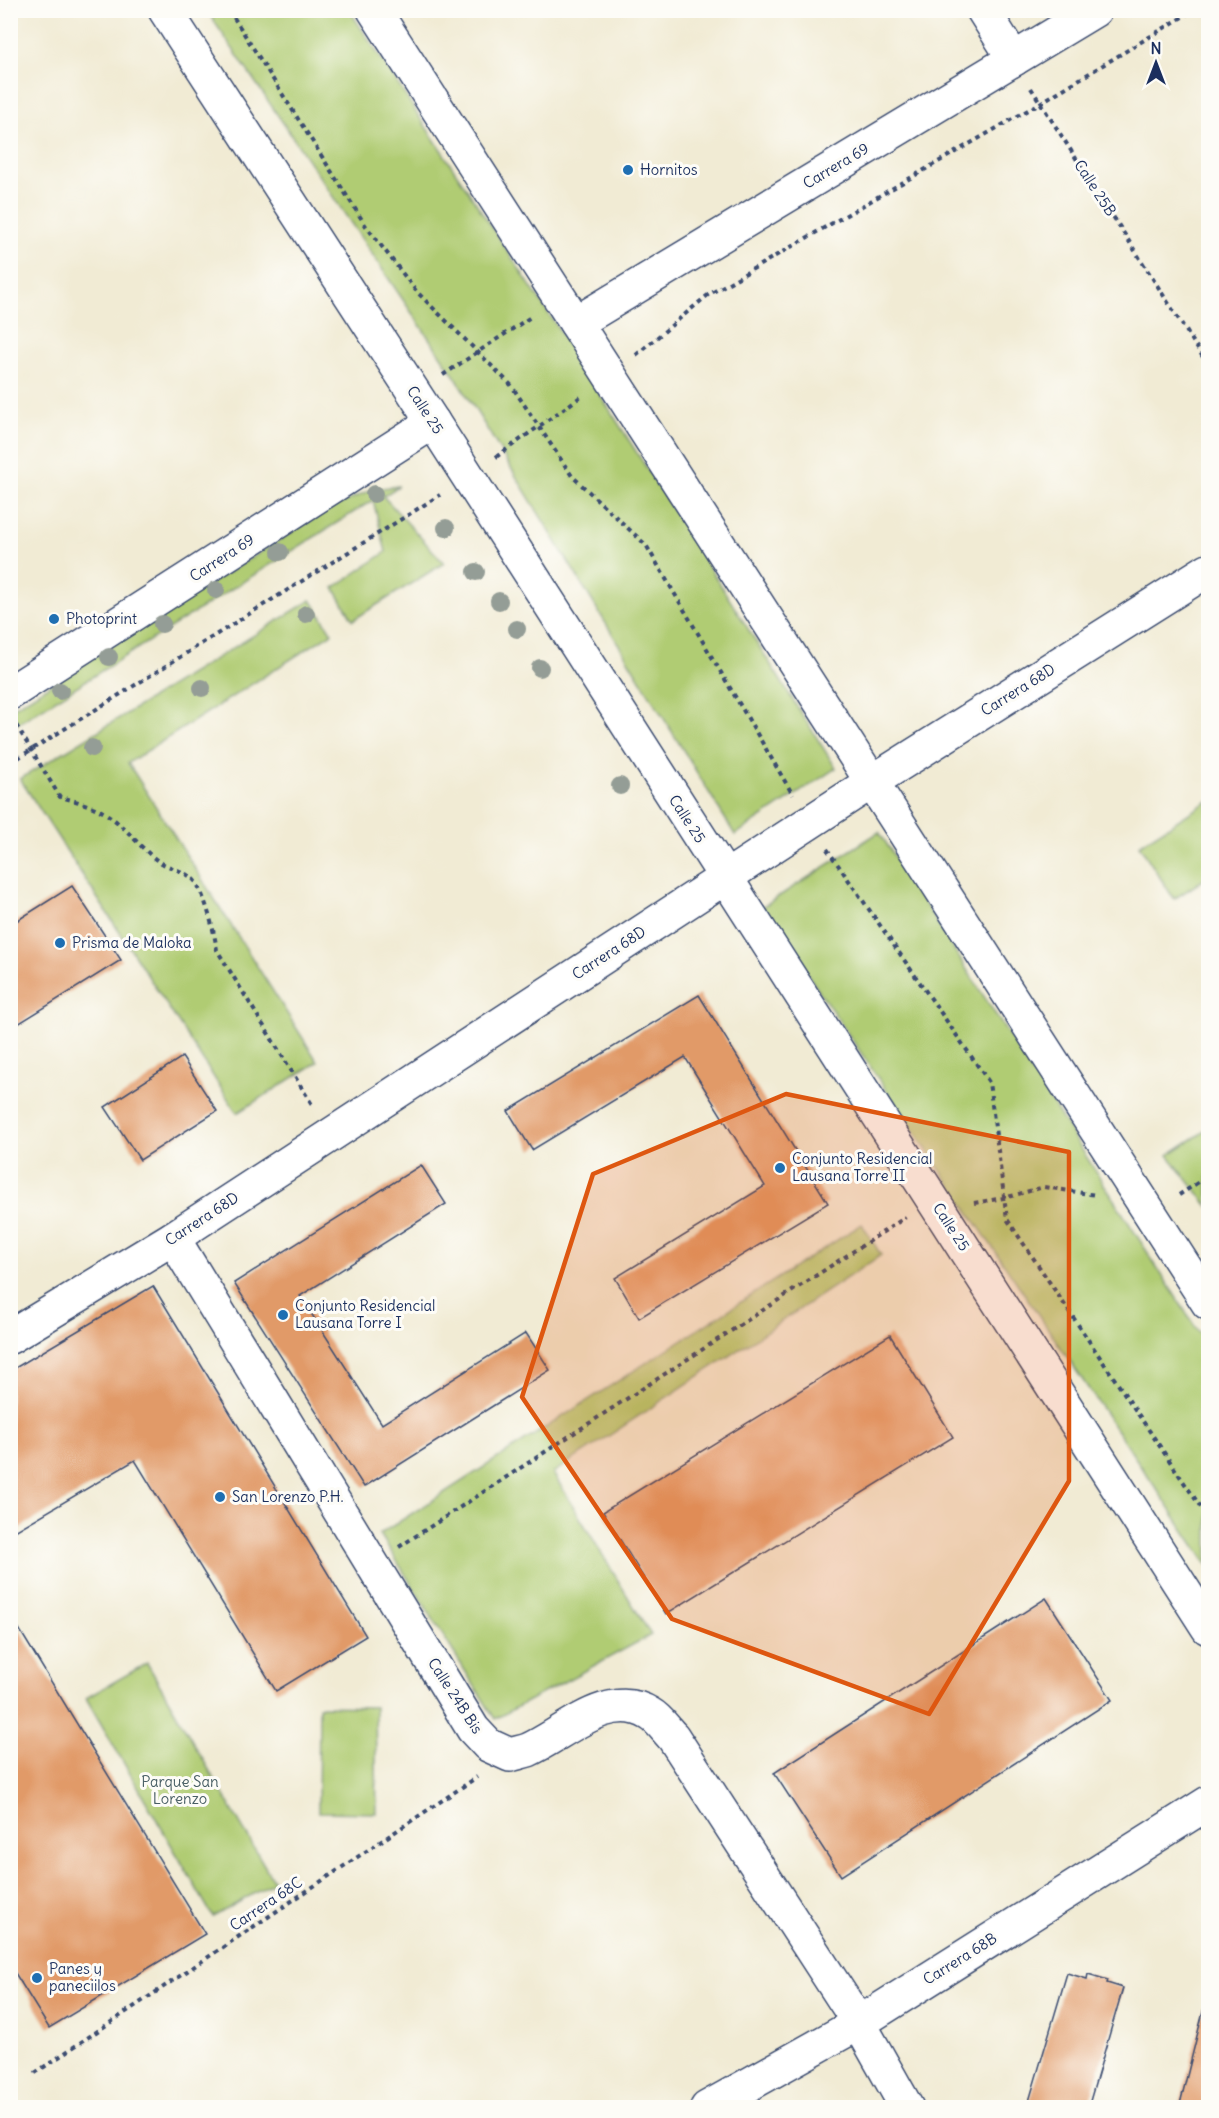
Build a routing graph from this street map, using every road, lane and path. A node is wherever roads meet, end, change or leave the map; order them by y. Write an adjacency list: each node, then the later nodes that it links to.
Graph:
1 (165, 10): 10 (street, Calle 25)
2 (229, 10): 8 (path)
3 (374, 10): 7 (street)
4 (983, 10): 6 (street)
5 (1095, 10): 6 (street, Carrera 69)
6 (1014, 59): 7 (street, Carrera 69); 9 (path, Calle 25B)
7 (568, 310): 8 (path); 15 (street)
8 (478, 353): 10 (path); 16 (path)
9 (1209, 365)
10 (414, 393): 11 (street, Calle 25)
11 (433, 422): 13 (street, Carrera 69); 17 (street, Calle 25)
12 (1209, 570): 15 (street, Carrera 68D)
13 (10, 693)
14 (10, 716): 18 (path)
15 (870, 783): 16 (street, Carrera 68D); 22 (street)
16 (808, 822): 17 (street, Carrera 68D); 20 (path)
17 (724, 877): 18 (street, Carrera 68D); 21 (street, Calle 25)
18 (330, 1135): 23 (street, Carrera 68D)
19 (1209, 1176): 22 (path)
20 (1004, 1198): 21 (path); 22 (path); 26 (path)
21 (933, 1200): 27 (path); 28 (street, Calle 25)
22 (1157, 1204): 24 (street)
23 (173, 1238): 25 (street, Carrera 68D); 27 (street, Calle 24B Bis)
24 (1209, 1303)
25 (10, 1337)
26 (1209, 1518)
27 (373, 1564): 29 (street, Calle 24B Bis)
28 (1209, 1628)
29 (510, 1755): 31 (street); 32 (path, Carrera 68C)
30 (1209, 1803): 31 (street, Carrera 68B)
31 (859, 2024): 33 (street, Carrera 68B); 34 (street)
32 (35, 2073)
33 (707, 2108)
34 (907, 2108)

